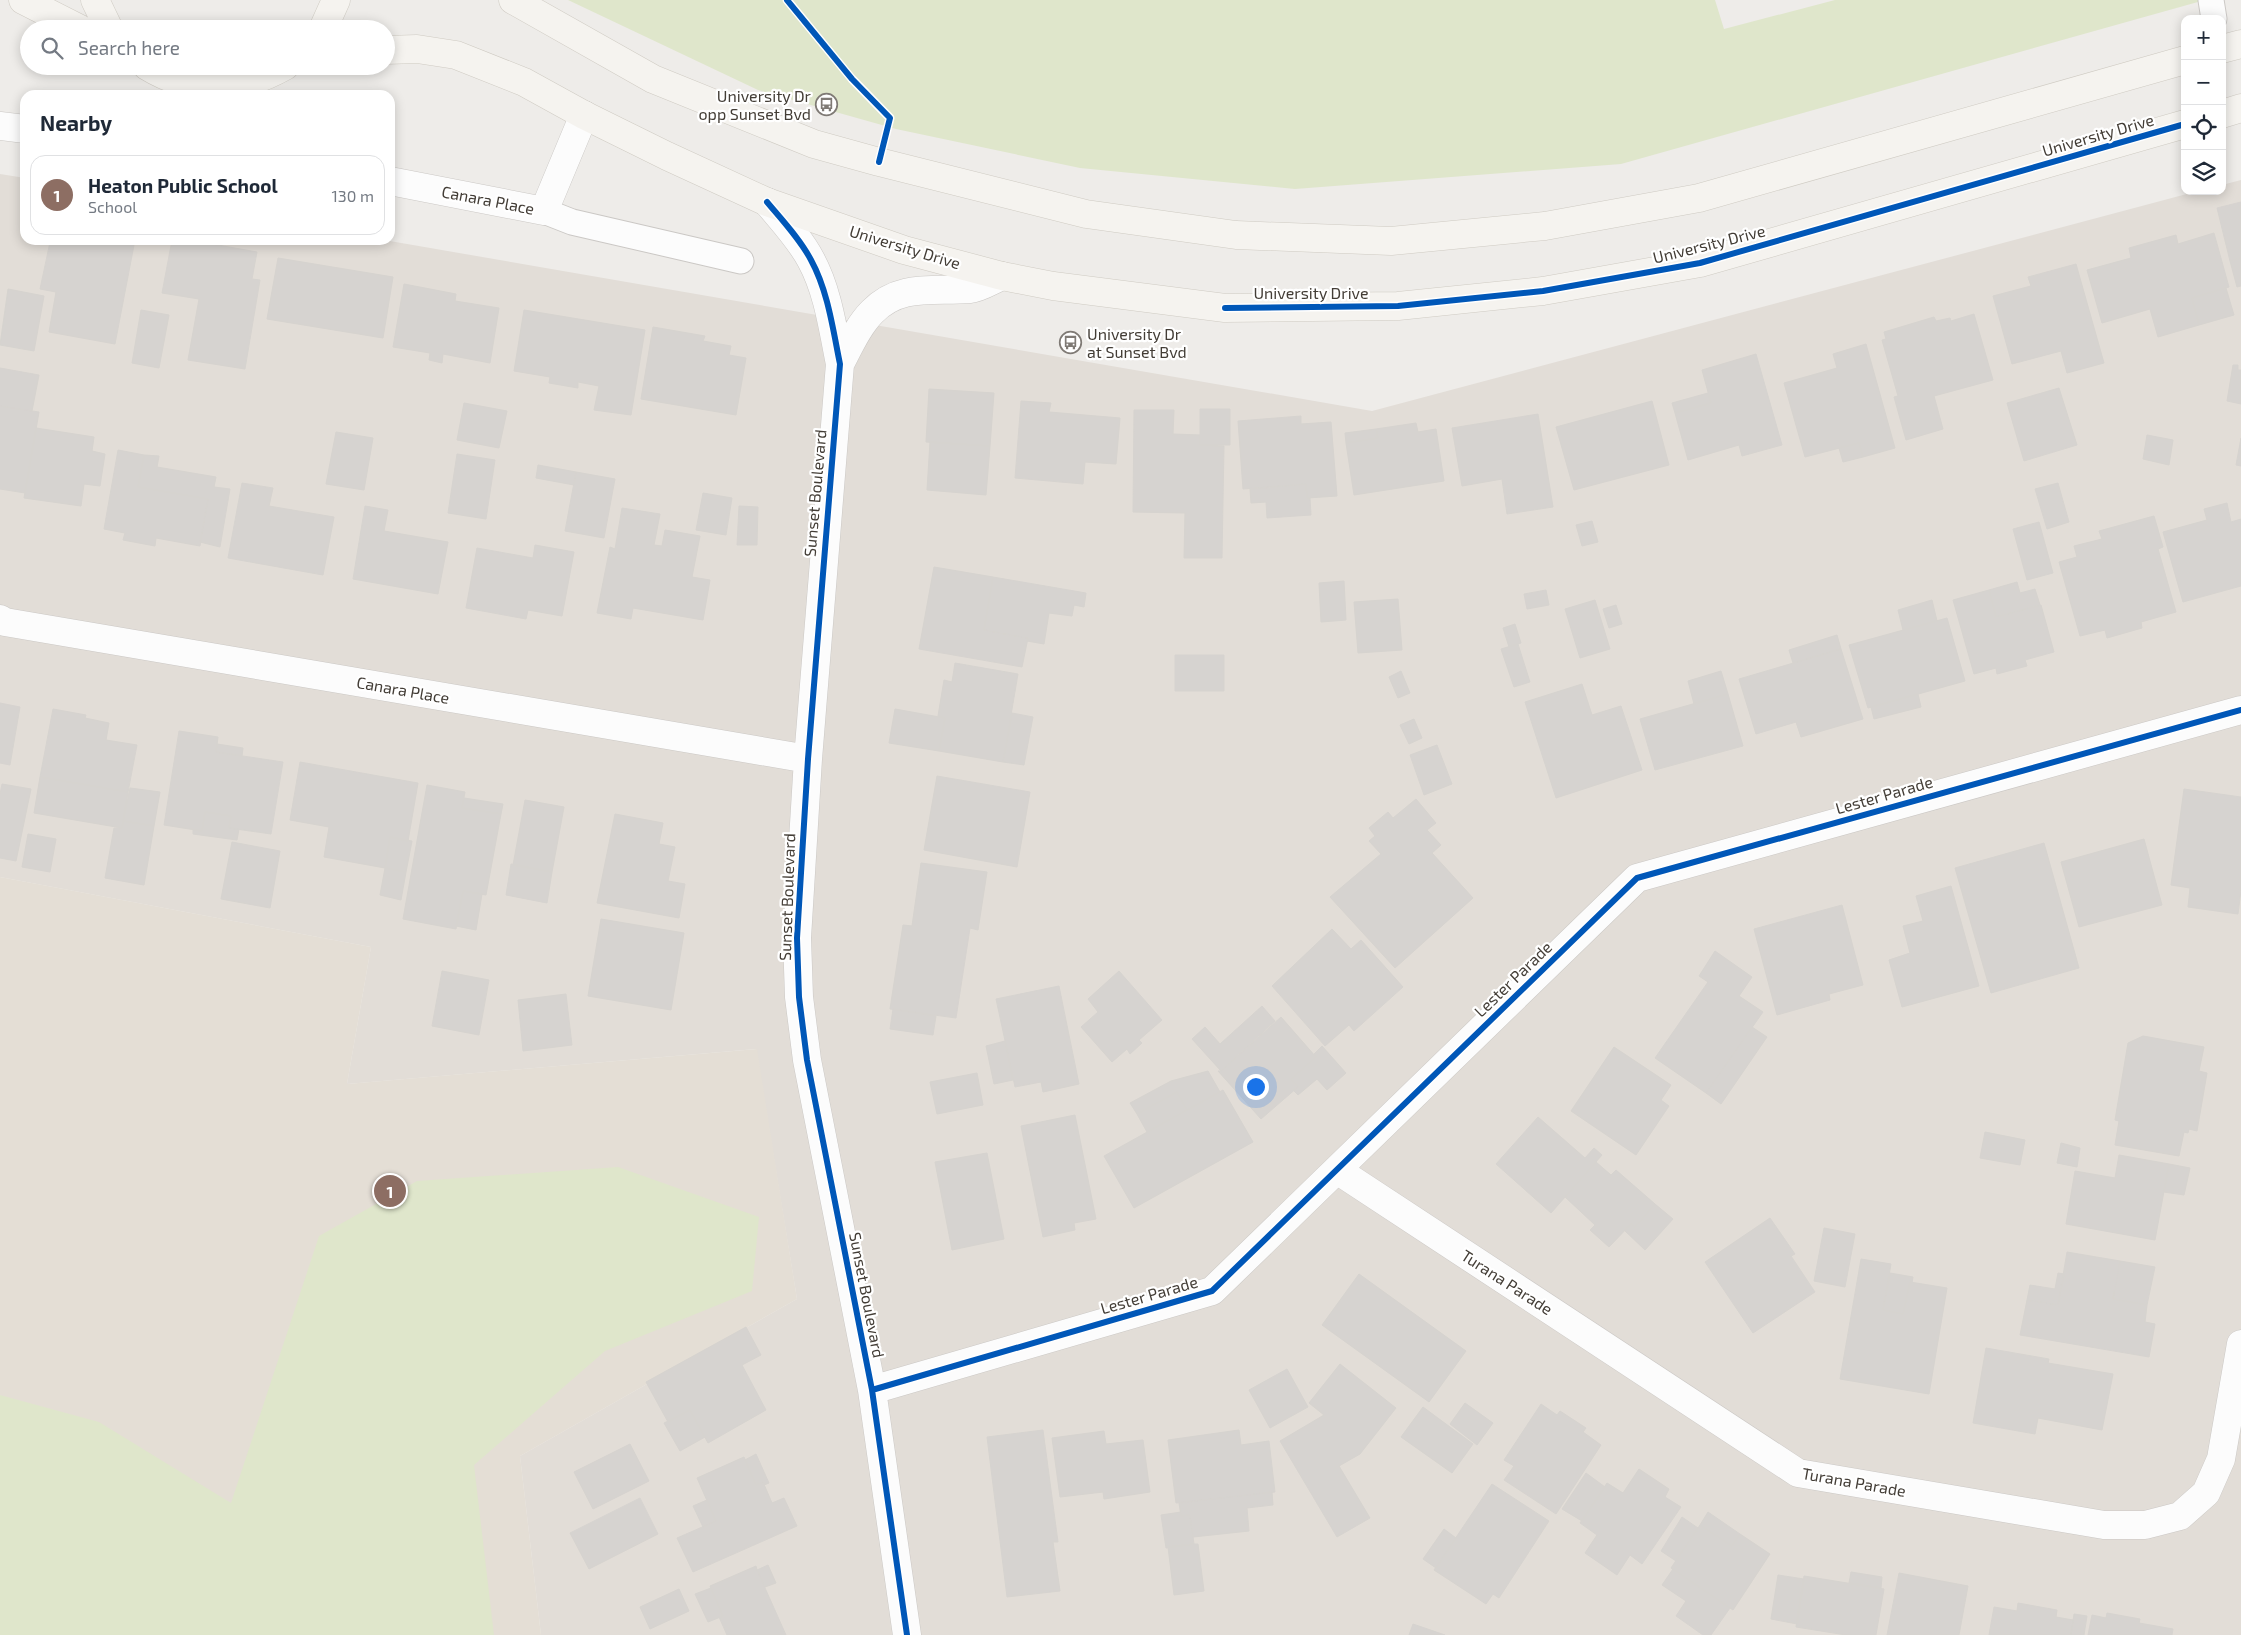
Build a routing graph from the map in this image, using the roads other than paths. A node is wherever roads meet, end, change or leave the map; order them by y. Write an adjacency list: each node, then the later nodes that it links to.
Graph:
1 (23, 0): 7 (main road)
2 (95, 0): 8 (main road)
3 (336, 0): 9 (main road)
4 (513, 0): 13 (main road)
5 (2211, 0): 6 (lane)
6 (2213, 15)
7 (62, 20)
8 (105, 20)
9 (327, 20)
10 (2241, 44): 12 (main road)
11 (395, 49): 18 (main road, University Drive)
12 (2226, 49)
13 (2181, 61)
14 (165, 75): 15 (main road)
15 (269, 75)
16 (2241, 108): 17 (main road)
17 (2226, 113)
18 (584, 115): 23 (main road, University Drive); 24 (street, Canara Place)
19 (2181, 125): 26 (main road, University Drive)
20 (0, 126): 21 (street)
21 (20, 128)
22 (395, 182): 24 (street, Canara Place)
23 (767, 202): 26 (main road, University Drive); 27 (street, Sunset Boulevard)
24 (544, 211): 25 (lane)
25 (741, 261)
26 (1002, 276): 27 (street, Sunset Boulevard)
27 (840, 364): 30 (street, Sunset Boulevard)
28 (0, 618): 30 (street, Canara Place)
29 (2241, 710): 31 (street, Lester Parade)
30 (808, 759): 33 (street, Sunset Boulevard)
31 (1336, 1170): 32 (street, Turana Parade); 33 (street, Lester Parade)
32 (2241, 1344)
33 (872, 1390): 34 (street, Sunset Boulevard)
34 (907, 1635)

